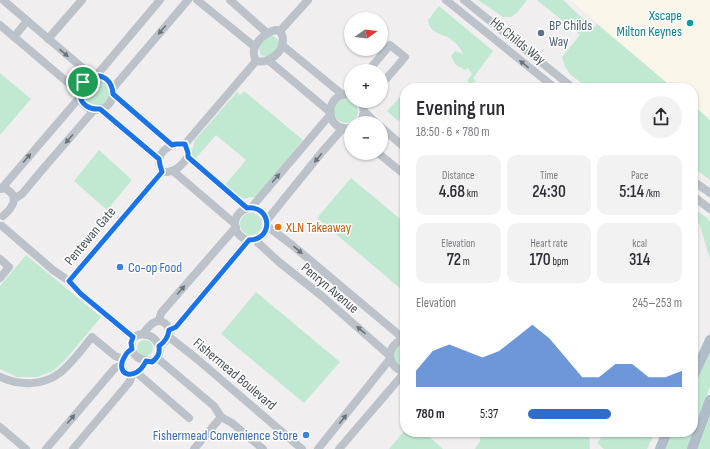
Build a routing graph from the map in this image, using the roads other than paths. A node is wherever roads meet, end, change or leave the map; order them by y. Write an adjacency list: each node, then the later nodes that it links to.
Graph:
1 (3, 0): 10 (street)
2 (82, 0): 15 (street)
3 (160, 0): 21 (street)
4 (188, 0): 25 (street, one-way to 25)
5 (197, 0): 17 (street)
6 (230, 0): 13 (street)
7 (308, 0): 12 (street)
8 (446, 0): 23 (street, H6 Childs Way, one-way to 8)
9 (464, 0): 24 (street, H6 Childs Way)
10 (27, 21): 14 (street); 15 (street)
11 (0, 25): 14 (street)
12 (280, 31): 13 (street); 16 (street)
13 (267, 33): 17 (street)
14 (14, 37): 27 (street)
15 (48, 39): 21 (street, one-way to 21)
16 (282, 46): 18 (street); 26 (street)
17 (255, 47): 19 (street)
18 (268, 60): 19 (street); 30 (street)
19 (256, 61): 34 (street)
20 (374, 64): 22 (street)
21 (94, 76): 25 (street); 27 (street)
22 (388, 78)
23 (549, 83)
24 (567, 83)
25 (113, 91): 29 (street); 36 (street)
26 (344, 91)
27 (80, 94): 29 (street); 44 (street, one-way to 27)
28 (344, 96): 30 (street)
29 (97, 109): 38 (street); 46 (street, one-way to 46)
30 (330, 114): 31 (street); 48 (street, one-way to 30)
31 (344, 127)
32 (344, 132): 51 (street, one-way to 51)
33 (388, 133): 35 (street)
34 (185, 144): 36 (street); 37 (street)
35 (400, 144)
36 (172, 145): 38 (street)
37 (188, 157): 40 (street); 48 (street)
38 (159, 159): 42 (street)
39 (387, 160): 41 (street)
40 (173, 171): 42 (street); 52 (street)
41 (400, 171)
42 (162, 172): 57 (street, Pentewan Gate)
43 (698, 185): 45 (street)
44 (1, 189): 46 (street)
45 (710, 193)
46 (14, 199): 50 (street)
47 (698, 200): 49 (street)
48 (249, 208): 51 (street); 52 (street)
49 (710, 209)
50 (1, 212): 53 (street)
51 (267, 223): 54 (street); 61 (street, Penryn Avenue, one-way to 61)
52 (235, 226): 54 (street); 58 (street, one-way to 52)
53 (1, 227): 57 (street)
54 (252, 240): 59 (street); 67 (street, Penryn Avenue, one-way to 54)
55 (0, 259): 56 (street)
56 (0, 278)
57 (69, 281): 62 (street)
58 (159, 321): 59 (street, Fishermead Boulevard); 60 (street)
59 (169, 333): 65 (street); 88 (street, Fishermead Boulevard)
60 (143, 334): 62 (street); 65 (street)
61 (400, 336)
62 (133, 337): 66 (street)
63 (400, 340): 67 (street)
64 (710, 340): 71 (main road)
65 (159, 346): 68 (street)
66 (132, 349): 69 (street); 70 (street)
67 (390, 357): 72 (street, Penryn Avenue); 89 (street, one-way to 67)
68 (157, 358): 69 (street); 77 (street)
69 (146, 361): 73 (street)
70 (122, 362): 73 (street); 74 (street); 84 (street, one-way to 70)
71 (698, 366)
72 (400, 371)
73 (134, 374): 78 (street); 85 (street)
74 (0, 377)
75 (400, 378): 90 (street)
76 (710, 400): 80 (main road)
77 (222, 417): 86 (street); 87 (street)
78 (189, 418)
79 (0, 427): 83 (street)
80 (698, 433)
81 (666, 437): 91 (main road)
82 (696, 437): 92 (main road)
83 (26, 449)
84 (46, 449)
85 (73, 449)
86 (194, 449)
87 (263, 449)
88 (302, 449)
89 (318, 449)
90 (339, 449)
91 (660, 449)
92 (692, 449)

